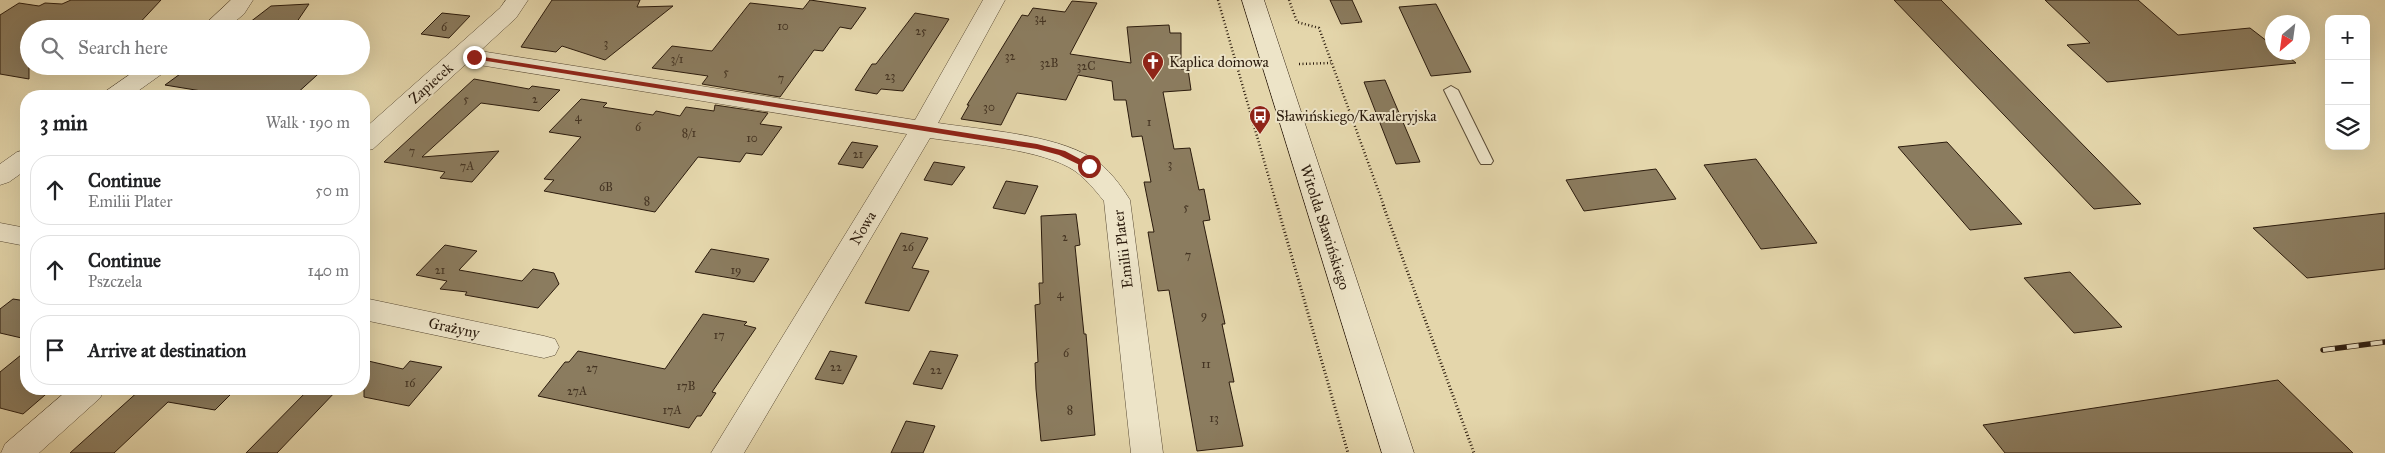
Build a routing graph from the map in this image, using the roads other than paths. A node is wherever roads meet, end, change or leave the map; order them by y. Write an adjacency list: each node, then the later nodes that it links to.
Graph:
1 (242, 0): 5 (street)
2 (517, 0): 6 (street, Zapiecek)
3 (994, 0): 10 (street, Nowa)
4 (1253, 0): 23 (street, Witolda Sławińskiego)
5 (222, 20)
6 (462, 55): 10 (street, Emilii Plater); 11 (street, Zapiecek)
7 (145, 75): 8 (street)
8 (124, 90)
9 (1451, 90): 12 (lane)
10 (923, 128): 21 (street, Nowa); 22 (street, Emilii Plater)
11 (370, 138)
12 (1486, 161)
13 (20, 162): 14 (street)
14 (0, 176)
15 (0, 232): 16 (street)
16 (20, 236)
17 (370, 310): 18 (street, Grażyny)
18 (544, 348)
19 (82, 395): 20 (street)
20 (17, 453)
21 (727, 453)
22 (1148, 453)
23 (1398, 453)

